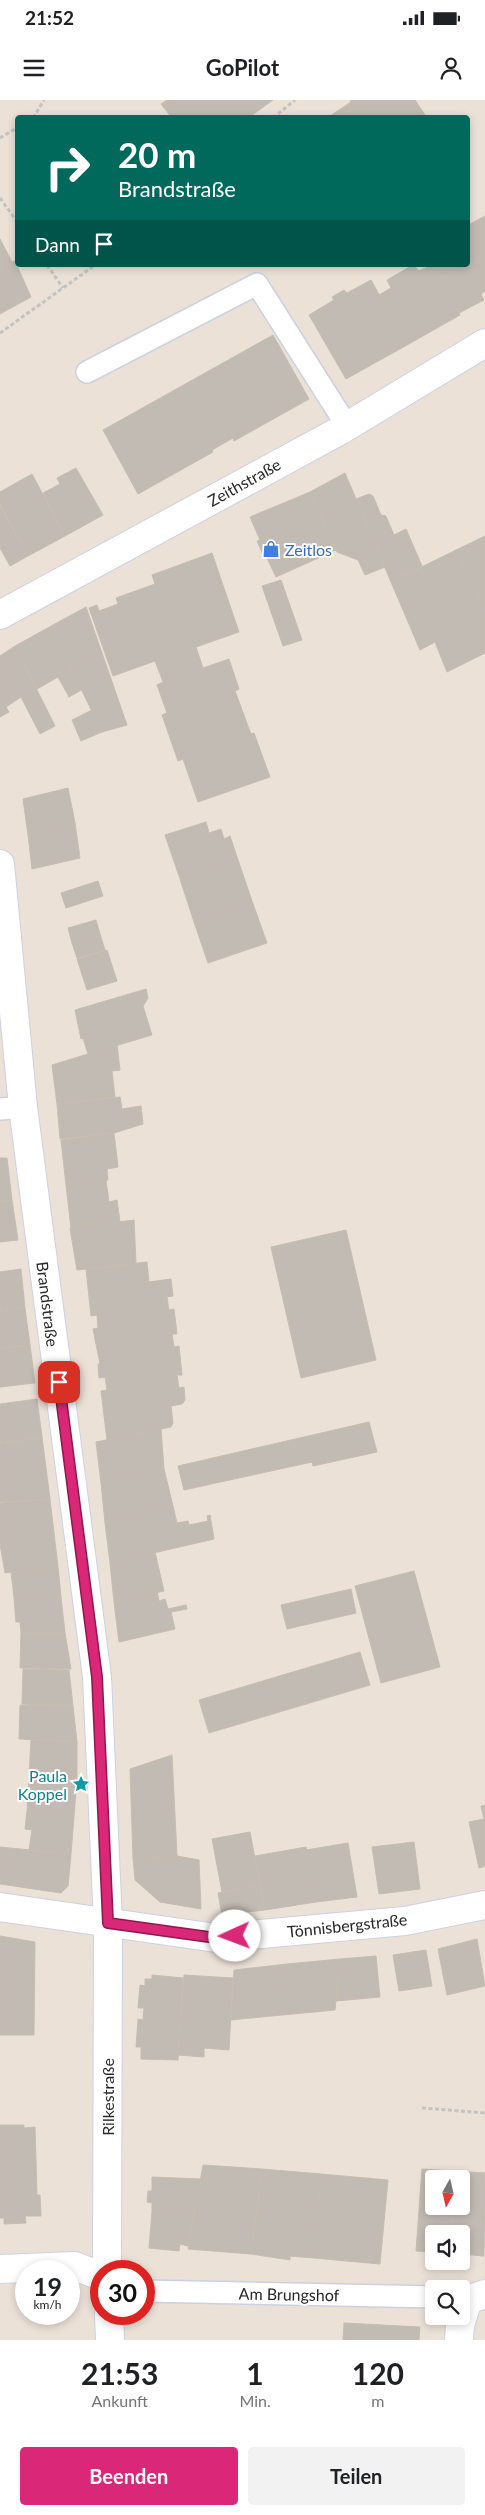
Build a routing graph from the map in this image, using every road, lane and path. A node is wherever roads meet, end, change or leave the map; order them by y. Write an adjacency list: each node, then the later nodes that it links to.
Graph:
1 (44, 100): 3 (path)
2 (295, 100): 4 (path)
3 (35, 115)
4 (277, 115)
5 (15, 129): 6 (path)
6 (0, 138)
7 (0, 198): 8 (path)
8 (15, 219)
9 (48, 267): 11 (path)
10 (92, 267): 11 (path)
11 (63, 288): 12 (path)
12 (0, 333)
13 (485, 343): 15 (street, Zeithstraße)
14 (87, 372): 15 (lane)
15 (347, 426): 16 (street, Zeithstraße)
16 (0, 615)
17 (0, 864): 18 (street, Brandstraße)
18 (11, 1108): 21 (street, Brandstraße)
19 (485, 1905): 21 (street, Tönnisbergstraße)
20 (0, 1908): 21 (street, Tönnisbergstraße)
21 (108, 1923): 24 (street, Rilkestraße)
22 (422, 2108): 23 (path)
23 (485, 2113)
24 (107, 2260)
25 (0, 2269): 26 (street)
26 (90, 2272)
27 (155, 2291): 28 (lane, Am Brungshof)
28 (425, 2297)
29 (471, 2297): 32 (street)
30 (109, 2325): 31 (street)
31 (110, 2340)
32 (459, 2340)

